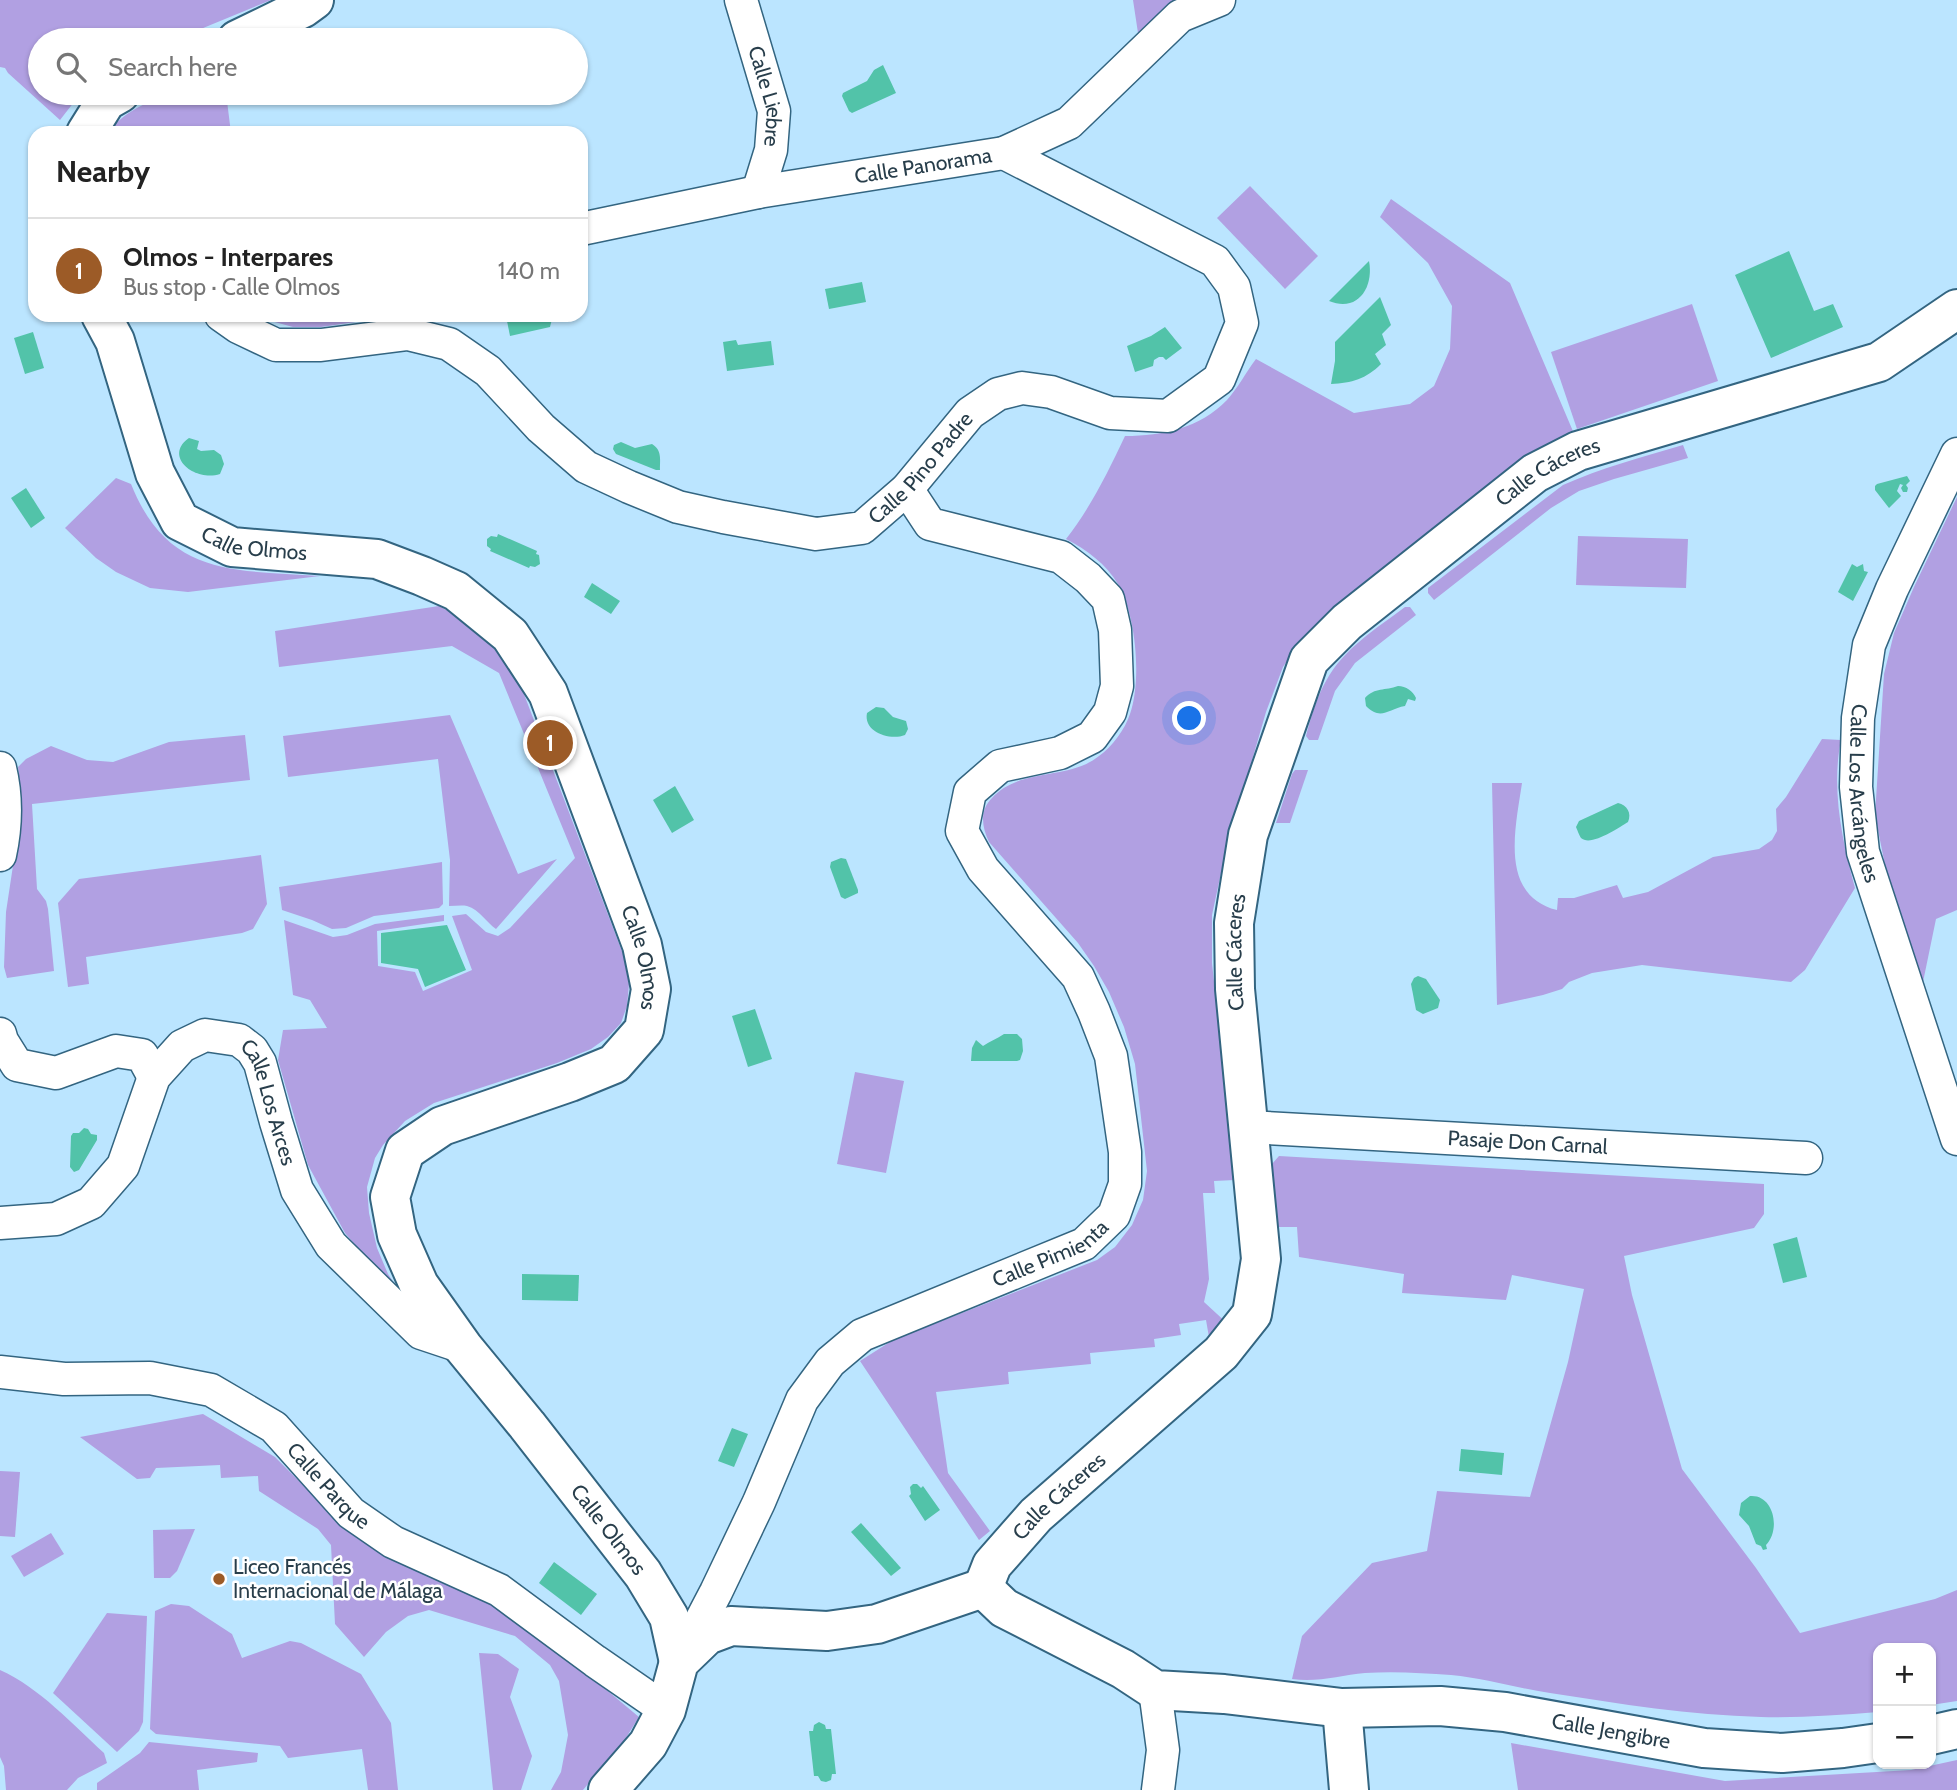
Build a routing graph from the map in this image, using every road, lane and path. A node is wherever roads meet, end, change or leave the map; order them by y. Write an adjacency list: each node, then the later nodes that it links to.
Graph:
1 (314, 0): 4 (main road)
2 (741, 0): 8 (street, Calle Liebre)
3 (1219, 0): 7 (street, Calle Panorama)
4 (262, 28)
5 (104, 105): 6 (main road)
6 (91, 126)
7 (1004, 153): 8 (street, Calle Panorama); 14 (street, Calle Pino Padre)
8 (758, 192): 9 (street, Calle Panorama)
9 (588, 228)
10 (1957, 309): 19 (main road, Calle Cáceres)
11 (105, 322): 23 (main road, Calle Olmos)
12 (231, 322): 14 (street, Calle Pino Padre)
13 (1957, 454): 20 (street, Calle Los Arcángeles)
14 (907, 489): 26 (street, Calle Pimienta)
15 (0, 768): 16 (street)
16 (0, 855)
17 (0, 1034): 18 (street)
18 (154, 1077): 22 (street, Calle Los Arces); 23 (street, Calle Los Arces)
19 (1248, 1127): 21 (street, Pasaje Don Carnal); 25 (main road, Calle Cáceres)
20 (1957, 1139)
21 (1806, 1158)
22 (0, 1223)
23 (463, 1347): 26 (main road, Calle Olmos)
24 (0, 1372): 29 (street, Calle Parque)
25 (983, 1588): 26 (main road); 27 (main road)
26 (679, 1662): 29 (main road, Calle Olmos)
27 (1155, 1690): 28 (main road, Calle Jengibre); 34 (street)
28 (1342, 1708): 32 (main road, Calle Jengibre); 35 (main road)
29 (666, 1710): 33 (main road, Calle Olmos)
30 (1957, 1729): 31 (main road)
31 (1936, 1734)
32 (1873, 1744)
33 (608, 1790)
34 (1158, 1790)
35 (1349, 1790)

